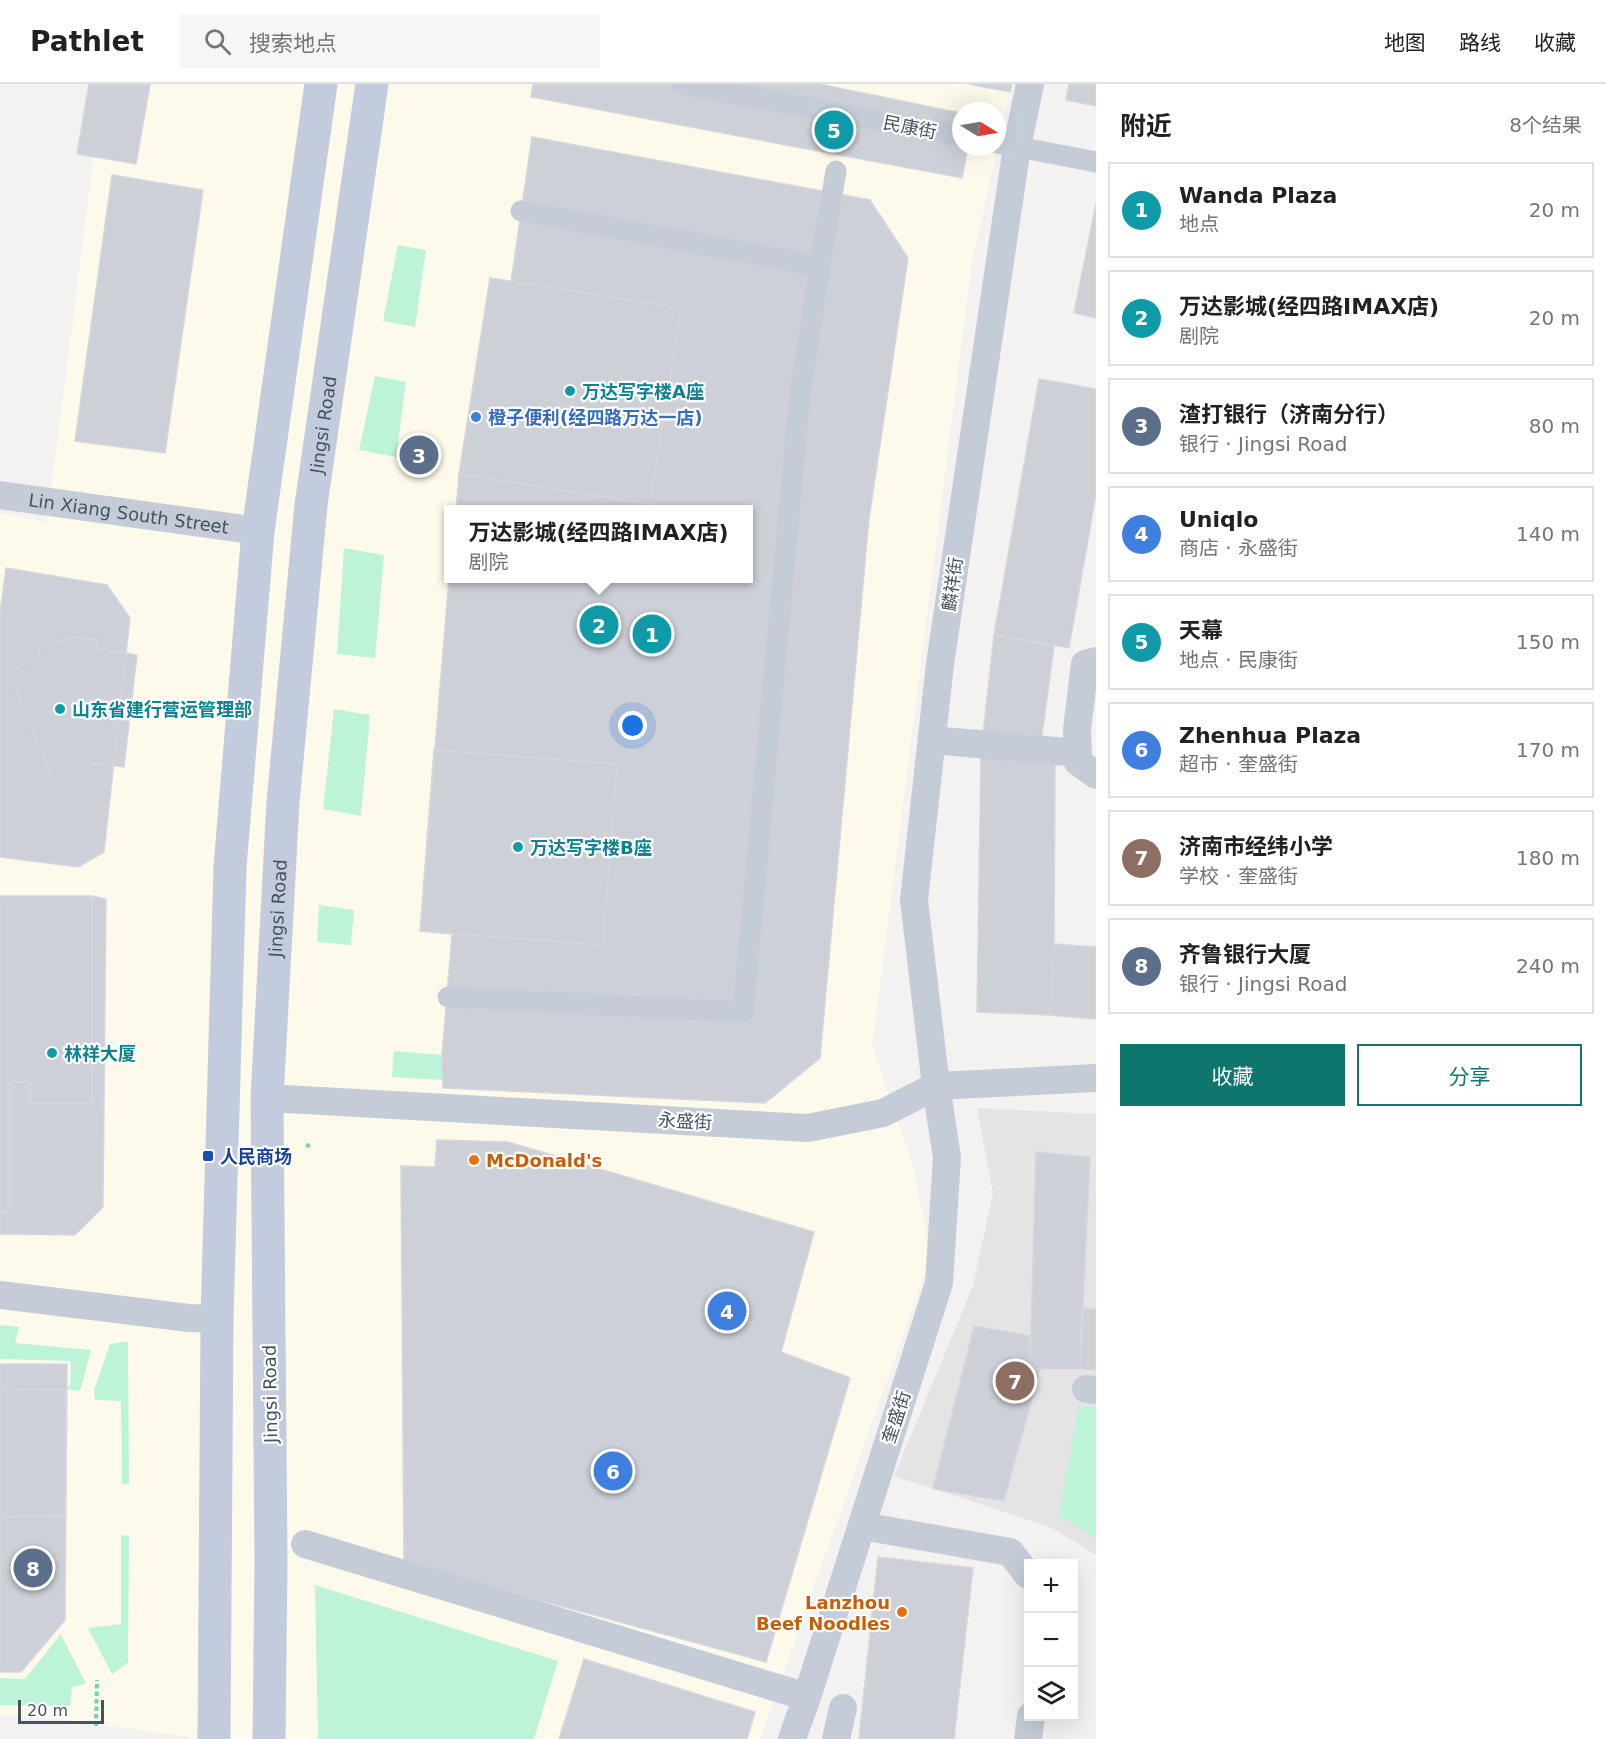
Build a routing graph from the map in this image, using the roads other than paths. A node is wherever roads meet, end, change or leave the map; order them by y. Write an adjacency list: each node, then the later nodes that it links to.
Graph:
1 (321, 84): 12 (main road)
2 (372, 84): 20 (main road, Jingsi Road)
3 (682, 84): 5 (street, 民康街)
4 (1030, 84): 6 (street, 麟祥街)
5 (952, 134)
6 (1007, 145): 7 (street); 14 (street, 麟祥街)
7 (1096, 162)
8 (836, 171): 10 (street)
9 (521, 211): 10 (street)
10 (820, 266): 17 (street)
11 (0, 495): 12 (street, Lin Xiang South Street)
12 (258, 531): 22 (main road)
13 (1096, 661): 15 (street)
14 (932, 740): 15 (street); 19 (street, 麟祥街)
15 (1078, 753): 16 (street)
16 (1096, 775)
17 (448, 998)
18 (1096, 1078): 19 (street, 永盛街)
19 (936, 1086): 20 (street, 永盛街); 23 (street, 奎盛街)
20 (267, 1098): 30 (main road, Jingsi Road)
21 (0, 1295): 22 (street)
22 (217, 1319): 29 (main road)
23 (862, 1526): 25 (street); 26 (street, 奎盛街)
24 (305, 1544): 26 (street)
25 (1024, 1569)
26 (807, 1697): 31 (street, 奎盛街)
27 (843, 1708): 32 (street)
28 (1030, 1721): 33 (street)
29 (214, 1739)
30 (269, 1739)
31 (792, 1739)
32 (836, 1739)
33 (1028, 1739)

